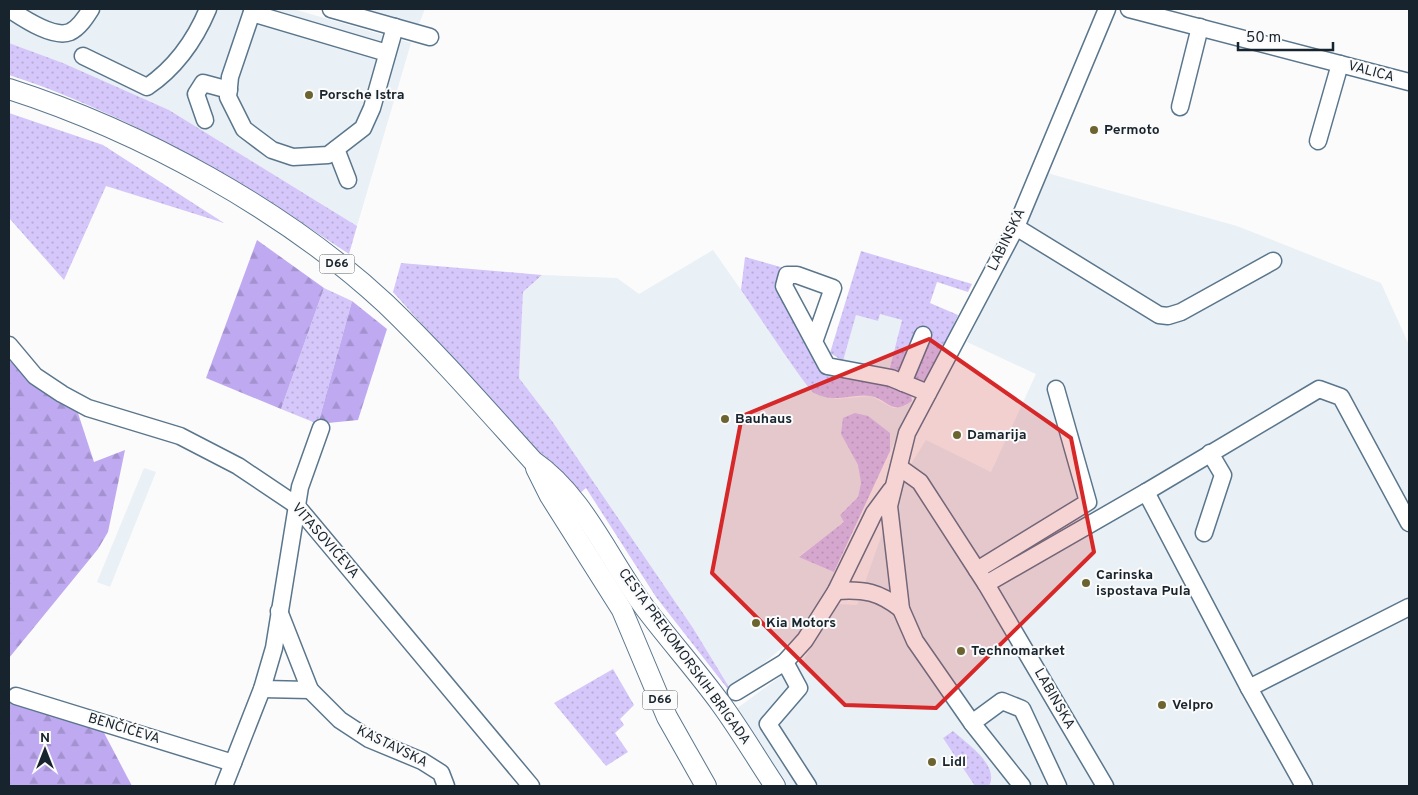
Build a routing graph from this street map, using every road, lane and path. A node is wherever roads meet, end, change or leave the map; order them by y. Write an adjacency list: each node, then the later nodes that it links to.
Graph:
1 (9, 9): 2 (street)
2 (91, 9)
3 (208, 9): 12 (street)
4 (331, 9): 8 (street)
5 (1107, 9): 22 (street, LABINSKA)
6 (1129, 9): 9 (street, VALICA)
7 (253, 11): 11 (street); 16 (street)
8 (395, 27): 10 (street); 11 (street)
9 (1200, 27): 13 (street, VALICA); 17 (street)
10 (430, 37)
11 (387, 52): 20 (street)
12 (83, 56)
13 (1340, 64): 14 (street, VALICA); 19 (street)
14 (1409, 82)
15 (9, 89): 32 (main road, CESTA PREKOMORSKIH BRIGADA / D66)
16 (229, 90): 18 (street); 20 (street)
17 (1180, 107)
18 (205, 120)
19 (1318, 141)
20 (336, 149): 21 (street)
21 (348, 180)
22 (1016, 227): 23 (street); 29 (street, LABINSKA)
23 (1273, 260)
24 (923, 336): 27 (street)
25 (814, 342): 27 (street)
26 (9, 345): 36 (street, VITASOVIĆEVA)
27 (903, 383): 29 (street)
28 (1056, 389): 39 (street)
29 (928, 393): 33 (street, LABINSKA)
30 (321, 428): 36 (street)
31 (1210, 453): 35 (street); 37 (street); 38 (street)
32 (533, 461): 56 (main road, CESTA PREKOMORSKIH BRIGADA / D66); 57 (main road, CESTA PREKOMORSKIH BRIGADA / D66)
33 (899, 467): 34 (street, LABINSKA); 39 (street, LABINSKA)
34 (894, 486): 41 (street); 43 (street, LABINSKA)
35 (1146, 492): 40 (street); 46 (street)
36 (296, 505): 44 (street); 55 (street, VITASOVIĆEVA)
37 (1409, 523)
38 (1204, 533)
39 (977, 570): 40 (street, LABINSKA)
40 (986, 584): 61 (street, LABINSKA)
41 (836, 591): 43 (street); 45 (street)
42 (1409, 607): 46 (street)
43 (901, 609): 51 (street, LABINSKA)
44 (280, 611): 47 (street); 48 (street)
45 (785, 662): 49 (street); 58 (street)
46 (1249, 688): 62 (street)
47 (262, 689): 48 (street); 52 (street)
48 (310, 690): 54 (street, KASTAVSKA)
49 (736, 692)
50 (16, 696): 52 (street, BENČIĆEVA)
51 (972, 723): 59 (street, LABINSKA); 60 (street)
52 (233, 763): 53 (street)
53 (224, 786)
54 (446, 786)
55 (531, 786)
56 (706, 786)
57 (775, 786)
58 (808, 786)
59 (1021, 786)
60 (1058, 786)
61 (1104, 786)
62 (1304, 786)

